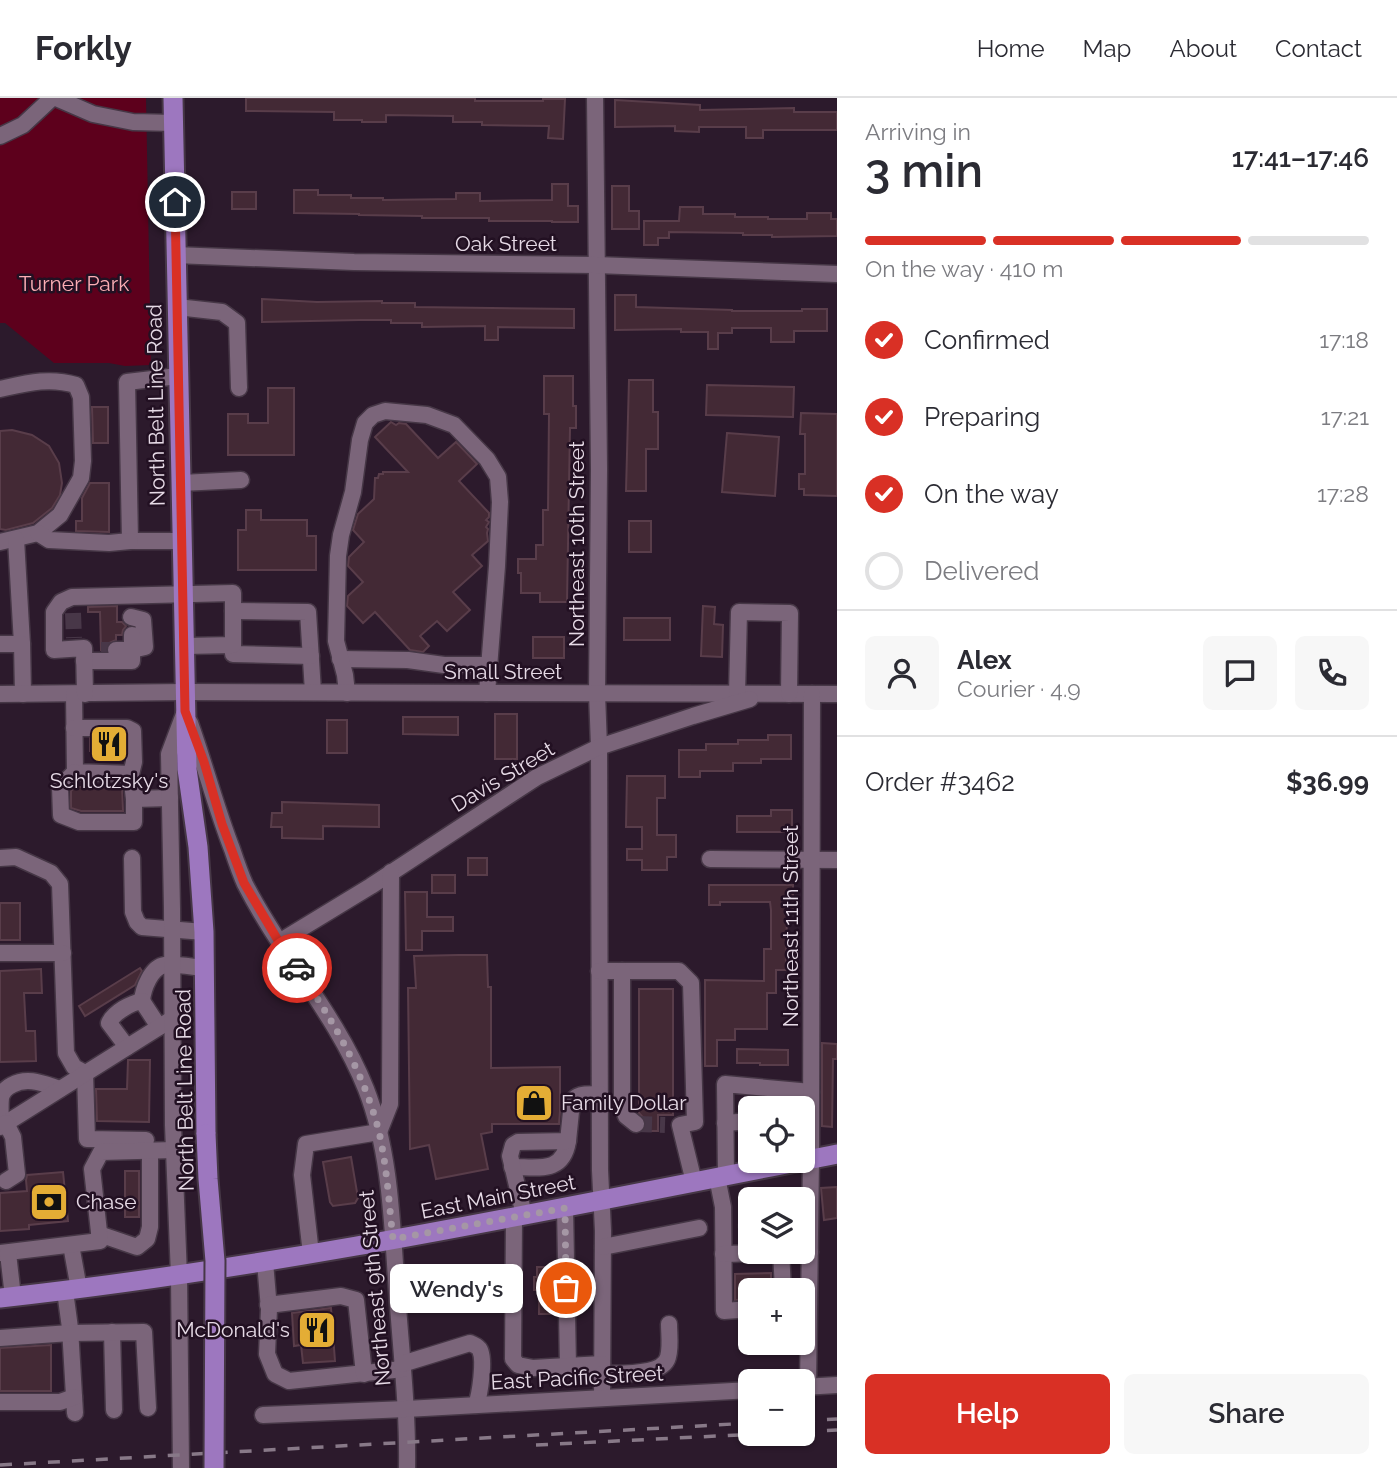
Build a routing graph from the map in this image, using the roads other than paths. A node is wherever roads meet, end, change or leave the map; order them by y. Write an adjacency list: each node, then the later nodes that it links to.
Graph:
1 (54, 98): 4 (street); 5 (street)
2 (173, 98): 4 (main road, North Belt Line Road)
3 (594, 98): 7 (street, Northeast 10th Street)
4 (174, 123): 6 (main road, North Belt Line Road)
5 (0, 136)
6 (176, 255): 7 (street, Oak Street); 9 (main road, North Belt Line Road)
7 (596, 265): 8 (street, Oak Street); 38 (street, Northeast 10th Street)
8 (837, 274)
9 (177, 307): 10 (main road, North Belt Line Road); 11 (street)
10 (178, 376): 14 (main road, North Belt Line Road); 17 (street)
11 (239, 388)
12 (0, 389): 15 (street)
13 (241, 480): 14 (street)
14 (181, 483): 18 (main road, North Belt Line Road)
15 (38, 533): 16 (street); 17 (street)
16 (8, 540): 24 (street)
17 (130, 541): 18 (street)
18 (182, 541): 19 (main road, North Belt Line Road)
19 (183, 594): 20 (street); 21 (street); 26 (main road, North Belt Line Road)
20 (131, 596): 22 (street); 22 (street)
21 (233, 611): 25 (street); 27 (street)
22 (107, 643): 37 (street)
23 (0, 644): 24 (street)
24 (22, 645): 36 (street)
25 (233, 645): 26 (street); 27 (street)
26 (185, 646): 44 (main road, North Belt Line Road)
27 (311, 656): 31 (street)
28 (340, 659): 29 (street); 30 (street); 32 (street)
29 (444, 665): 30 (street); 33 (street)
30 (489, 665): 34 (street)
31 (313, 692): 32 (street, Small Street); 44 (street, Small Street)
32 (347, 693): 33 (street, Small Street)
33 (444, 693): 34 (street, Small Street)
34 (487, 693): 38 (street, Small Street)
35 (0, 694): 36 (street, Small Street)
36 (23, 694): 37 (street, Small Street)
37 (80, 694): 44 (street, Small Street); 45 (street)
38 (597, 694): 39 (street, Small Street); 46 (street, Northeast 10th Street)
39 (737, 694): 40 (street, Small Street); 41 (street)
40 (770, 694): 41 (street, Small Street); 46 (street, Davis Street)
41 (789, 694): 42 (street, Small Street)
42 (811, 694): 43 (street, Small Street); 54 (street, Northeast 11th Street)
43 (837, 694)
44 (180, 698): 49 (street, North Belt Line Road); 58 (main road, North Belt Line Road); 59 (street, Northeast 9th Street)
45 (74, 728): 47 (street); 48 (street)
46 (599, 747): 56 (street, Davis Street); 64 (street, Northeast 10th Street)
47 (75, 772): 48 (street); 50 (street)
48 (131, 774): 50 (street)
49 (170, 798): 50 (street); 57 (street, North Belt Line Road)
50 (134, 799)
51 (0, 858): 61 (street)
52 (132, 858): 57 (street)
53 (710, 859): 54 (street)
54 (812, 859): 55 (street); 71 (street, Northeast 11th Street)
55 (837, 860)
56 (391, 872): 59 (street, Davis Street); 78 (street, Northeast 9th Street)
57 (172, 929): 58 (street); 62 (street, North Belt Line Road)
58 (204, 932): 63 (main road, North Belt Line Road)
59 (279, 942): 78 (street, Northeast 9th Street)
60 (0, 953): 61 (street)
61 (62, 953): 69 (street)
62 (172, 966): 63 (street); 66 (street); 67 (street, North Belt Line Road)
63 (205, 968): 128 (main road, North Belt Line Road, bridge)
64 (600, 971): 65 (street); 72 (street, Northeast 10th Street)
65 (622, 971): 76 (street); 88 (street)
66 (142, 1001): 67 (street); 68 (street)
67 (166, 1023): 68 (street); 81 (street, North Belt Line Road)
68 (127, 1047): 69 (street)
69 (85, 1073): 70 (street); 80 (street)
70 (60, 1089): 77 (street); 77 (street)
71 (811, 1092): 73 (street, Northeast 11th Street); 74 (street)
72 (600, 1094): 79 (street); 89 (street, Northeast 10th Street)
73 (811, 1096)
74 (725, 1122): 75 (street); 86 (street)
75 (738, 1122)
76 (636, 1124)
77 (2, 1125): 87 (street)
78 (379, 1132): 94 (street, Northeast 9th Street); 99 (street)
79 (568, 1141): 84 (street); 84 (street)
80 (148, 1145): 81 (street); 93 (street); 93 (street)
81 (174, 1150): 103 (street, North Belt Line Road)
82 (837, 1154): 83 (main road, East Main Street)
83 (815, 1158)
84 (512, 1167): 91 (street)
85 (742, 1173): 86 (main road, East Main Street)
86 (722, 1177): 88 (main road, East Main Street); 100 (street)
87 (6, 1181)
88 (694, 1182): 89 (main road, East Main Street)
89 (601, 1200): 90 (main road, East Main Street); 96 (street, Northeast 10th Street)
90 (565, 1208): 91 (main road, East Main Street); 112 (street)
91 (519, 1216): 94 (main road, East Main Street); 112 (street)
92 (699, 1228): 96 (street)
93 (99, 1234): 95 (street)
94 (393, 1239): 99 (main road, East Main Street); 113 (street, Northeast 9th Street)
95 (71, 1245): 97 (street); 104 (street)
96 (603, 1247): 114 (street, Northeast 10th Street)
97 (4, 1253): 105 (street)
98 (738, 1253): 100 (street)
99 (311, 1254): 101 (main road, East Main Street)
100 (723, 1254): 107 (street)
101 (265, 1262): 103 (main road, East Main Street); 106 (street)
102 (810, 1264): 115 (street, Northeast 11th Street)
103 (179, 1276): 104 (main road, East Main Street); 127 (street, North Belt Line Road)
104 (72, 1290): 105 (main road, East Main Street); 110 (street)
105 (6, 1298)
106 (269, 1307): 116 (street); 116 (street)
107 (738, 1310)
108 (669, 1324): 114 (street)
109 (112, 1332): 110 (street); 123 (street); 125 (street)
110 (70, 1333): 111 (street); 121 (street)
111 (0, 1338)
112 (568, 1366): 114 (street)
113 (403, 1367): 116 (street); 122 (street); 124 (street, Northeast 9th Street)
114 (602, 1369): 120 (street, Northeast 10th Street)
115 (807, 1369)
116 (364, 1374)
117 (837, 1385): 118 (street)
118 (815, 1386)
119 (738, 1391): 120 (street, East Pacific Street)
120 (602, 1398): 122 (street, East Pacific Street)
121 (0, 1402)
122 (476, 1405): 124 (street, East Pacific Street)
123 (148, 1408)
124 (406, 1409): 126 (street, East Pacific Street); 129 (street, Northeast 9th Street)
125 (114, 1410)
126 (263, 1415)
127 (181, 1468)
128 (214, 1468)
129 (407, 1468)

